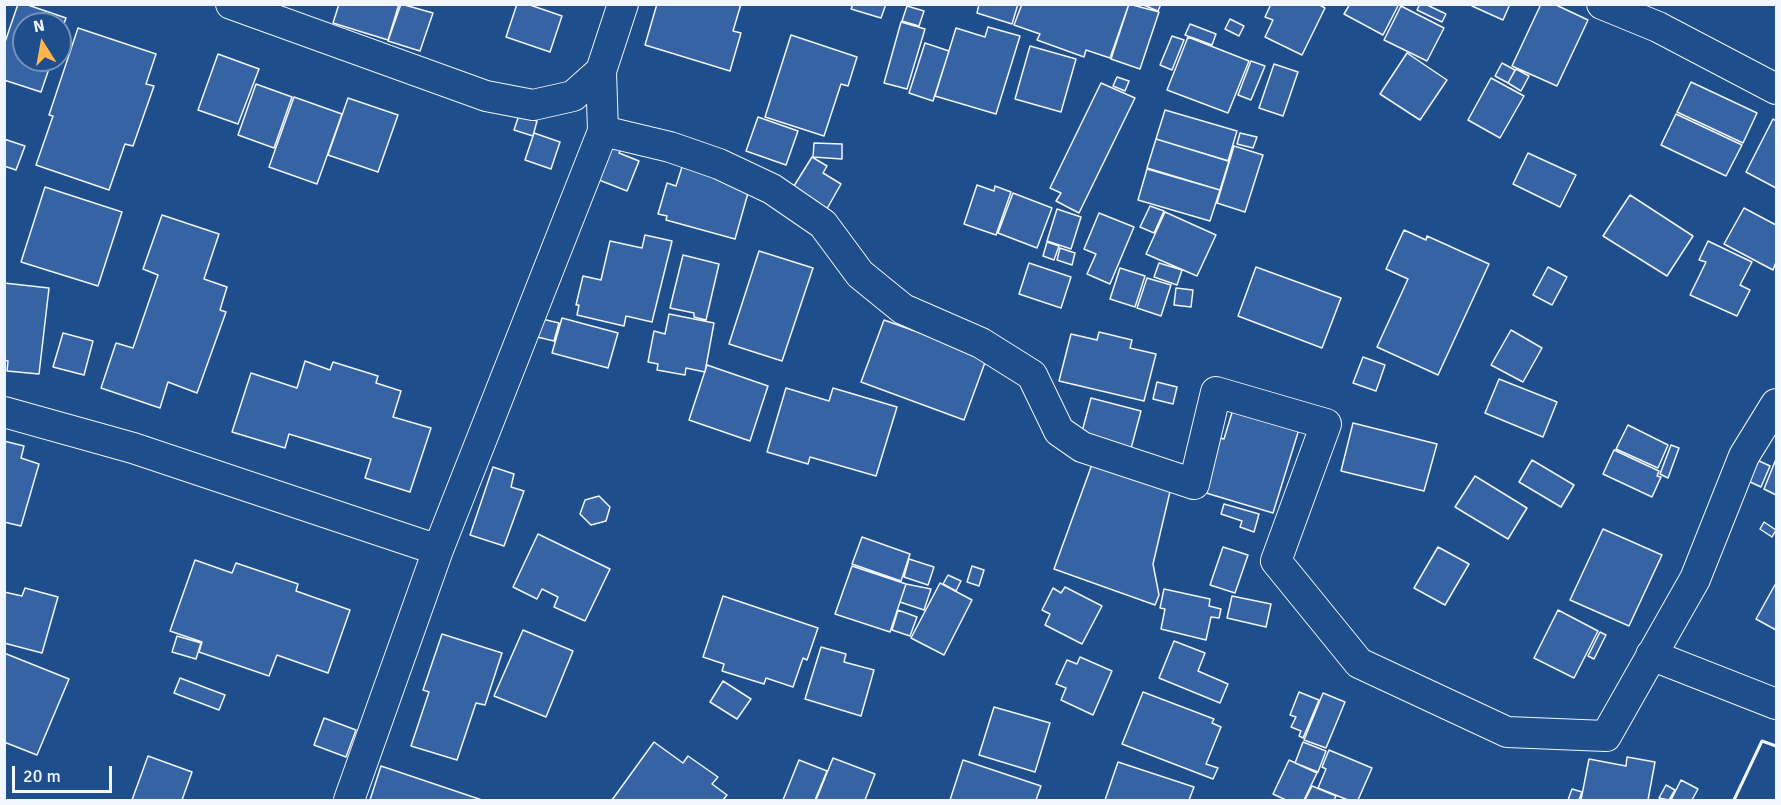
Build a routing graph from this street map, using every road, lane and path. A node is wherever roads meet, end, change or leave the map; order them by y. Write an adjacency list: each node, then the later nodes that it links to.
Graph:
1 (231, 4): 4 (street)
2 (623, 4): 4 (street)
3 (1602, 4): 5 (street)
4 (601, 71): 6 (street)
5 (1776, 89)
6 (603, 131): 9 (street); 10 (street)
7 (1776, 404): 10 (street)
8 (4, 412): 9 (street)
9 (438, 550): 12 (street)
10 (1651, 655): 11 (street)
11 (1776, 704)
12 (349, 801)

